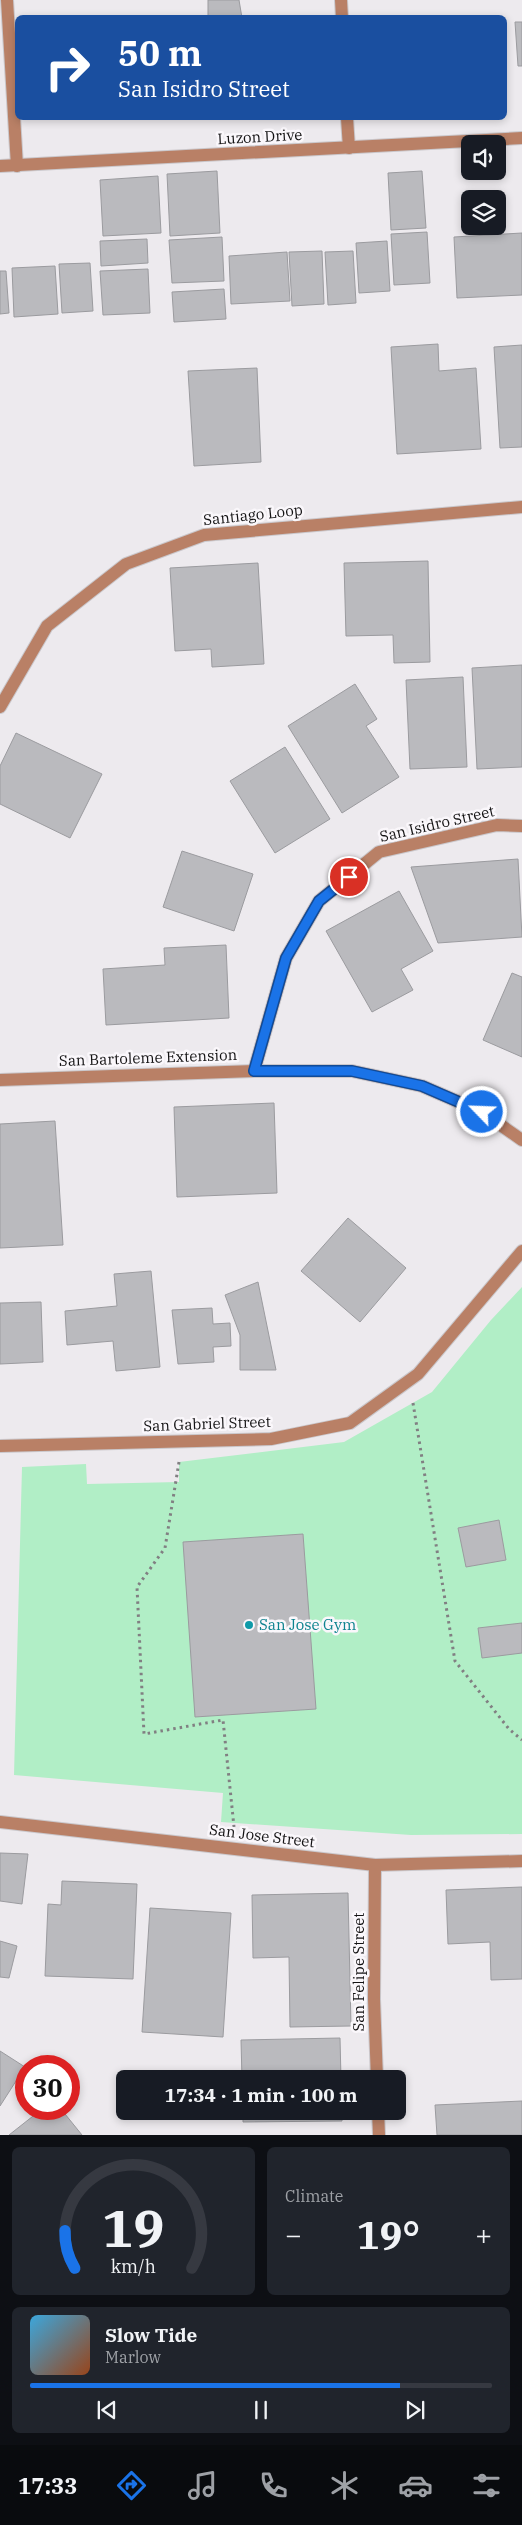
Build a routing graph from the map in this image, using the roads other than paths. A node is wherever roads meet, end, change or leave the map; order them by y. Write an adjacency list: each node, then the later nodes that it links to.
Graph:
1 (7, 0): 8 (street)
2 (341, 0): 3 (street)
3 (342, 15)
4 (347, 120): 6 (street)
5 (522, 138): 6 (street, Luzon Drive)
6 (349, 148): 8 (street, Luzon Drive)
7 (0, 166): 8 (street, Luzon Drive)
8 (17, 166)
9 (522, 507): 10 (street, Santiago Loop)
10 (0, 707)
11 (522, 826): 12 (street, San Isidro Street)
12 (254, 1071): 13 (street, San Bartoleme Extension); 14 (street, San Bartoleme Extension)
13 (0, 1080)
14 (522, 1140)
15 (522, 1252): 16 (street, San Gabriel Street)
16 (0, 1446)
17 (0, 1822): 19 (street, San Jose Street)
18 (522, 1861): 19 (street, San Jose Street)
19 (375, 1865): 20 (street, San Felipe Street)
20 (377, 2070)
21 (378, 2120): 22 (street)
22 (379, 2135)

